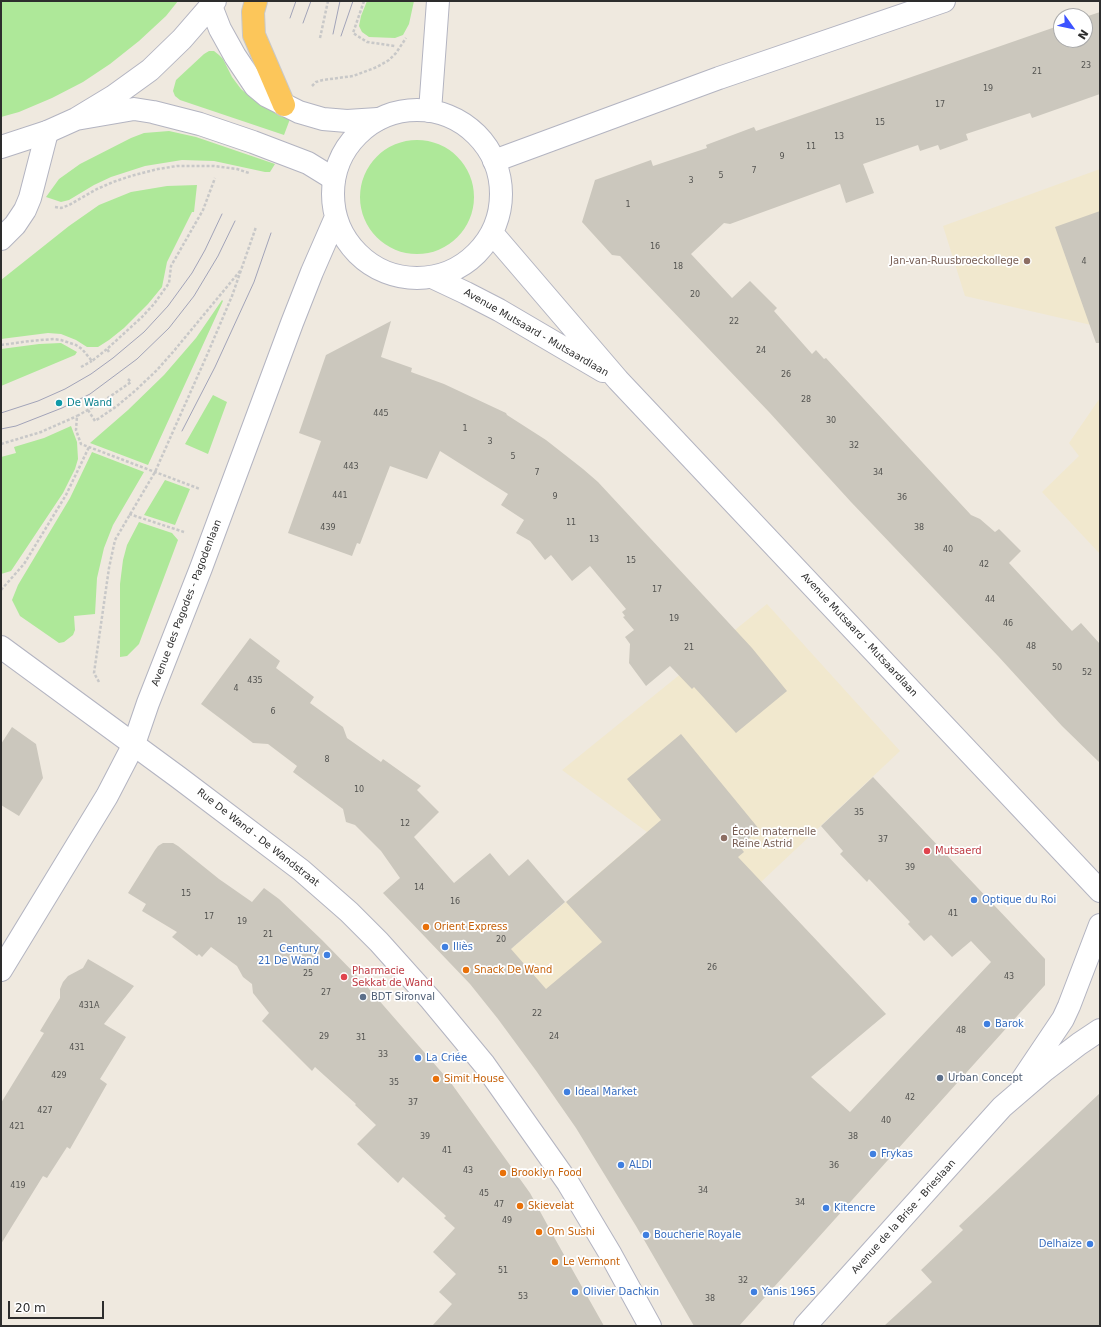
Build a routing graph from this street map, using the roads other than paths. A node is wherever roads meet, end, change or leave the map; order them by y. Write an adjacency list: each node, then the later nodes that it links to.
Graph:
1 (256, 1): 5 (highway)
2 (438, 1): 6 (street)
3 (944, 1): 11 (street)
4 (213, 3): 5 (street); 7 (street)
5 (284, 105): 8 (street)
6 (430, 111): 8 (street); 11 (street)
7 (76, 119): 9 (street); 12 (street)
8 (378, 119): 12 (street)
9 (47, 132): 10 (street); 15 (street)
10 (1, 147)
11 (494, 160): 14 (street)
12 (334, 179): 13 (street)
13 (336, 217): 16 (street); 19 (street, Avenue des Pagodes - Pagodenlaan)
14 (492, 233): 16 (street); 17 (street, Avenue Mutsaard - Mutsaardlaan)
15 (1, 239)
16 (432, 277): 17 (street, Avenue Mutsaard - Mutsaardlaan)
17 (618, 380): 20 (street, Avenue Mutsaard - Mutsaardlaan)
18 (1, 647): 19 (street, Rue De Wand - De Wandstraat)
19 (134, 744): 22 (street, Avenue des Pagodes - Pagodenlaan); 25 (street, Rue De Wand - De Wandstraat)
20 (1100, 891)
21 (1100, 925): 24 (street, Avenue de la Brise - Brieslaan)
22 (1, 970)
23 (1100, 1030): 24 (street, Avenue de la Brise - Brieslaan)
24 (1002, 1107): 26 (street, Avenue de la Brise - Brieslaan)
25 (650, 1326)
26 (805, 1326)

